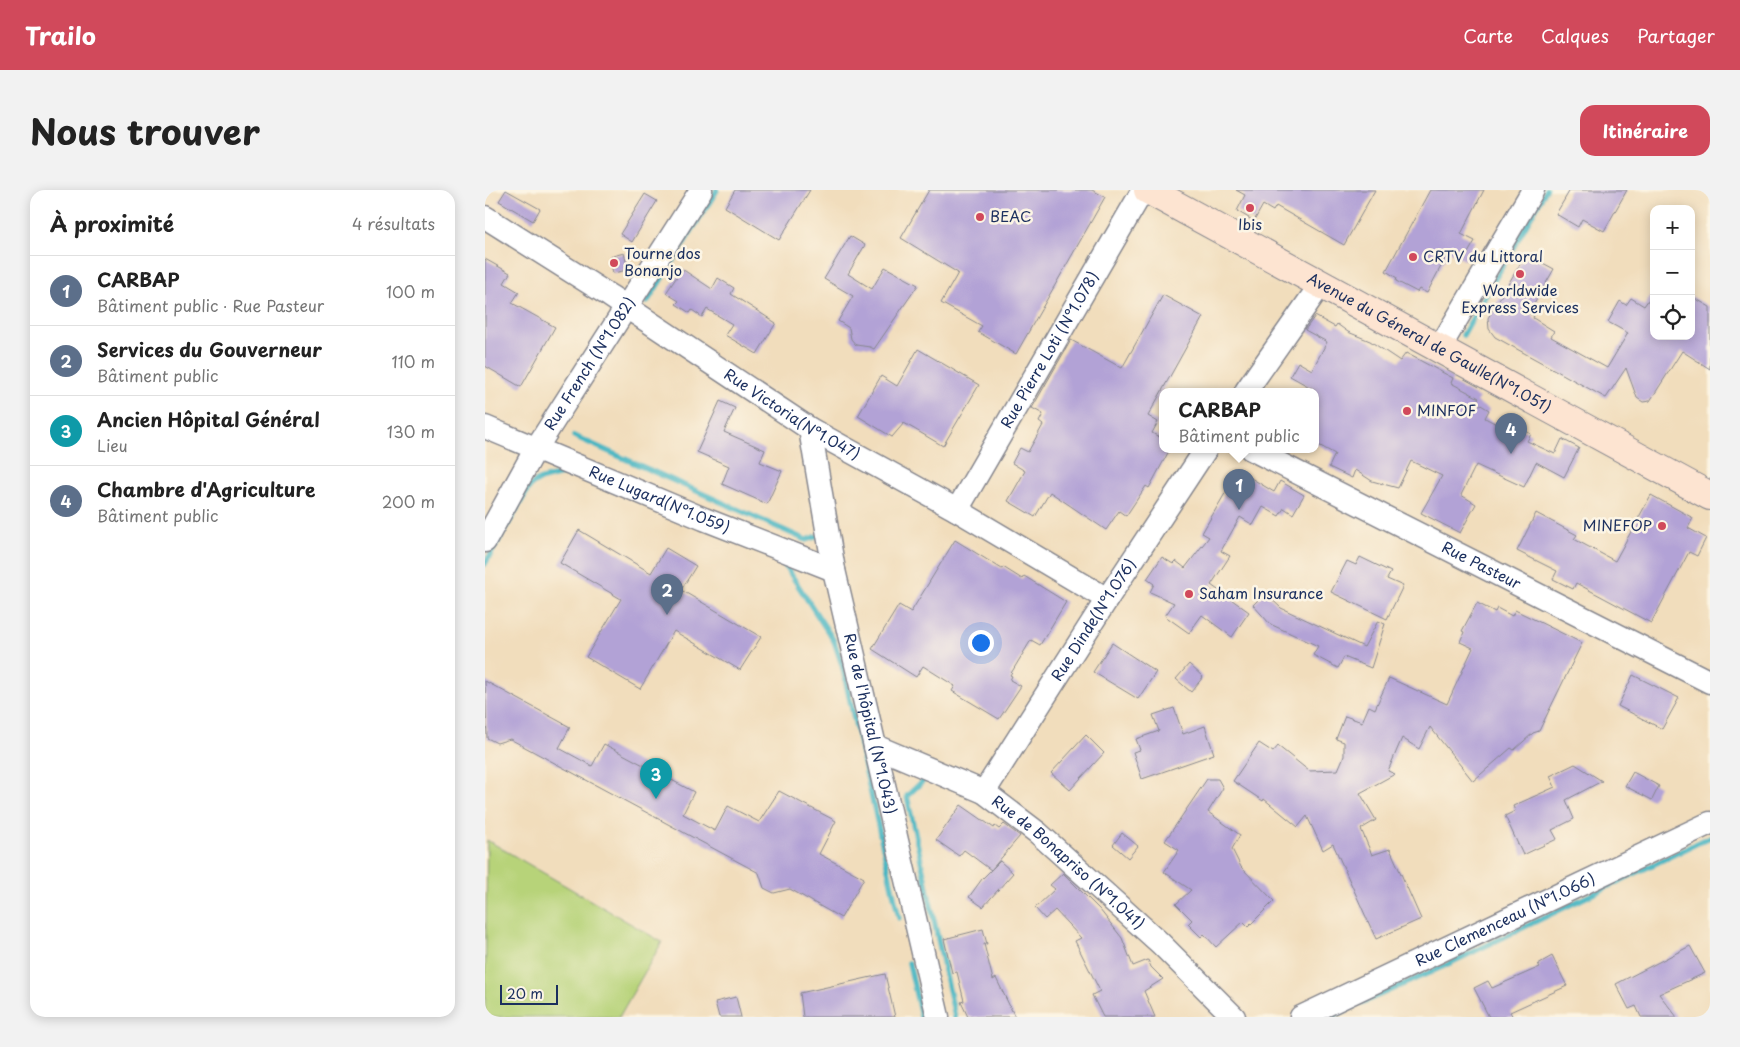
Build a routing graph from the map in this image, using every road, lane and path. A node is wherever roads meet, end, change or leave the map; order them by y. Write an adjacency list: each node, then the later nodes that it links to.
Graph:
1 (701, 190): 7 (street, Rue French (N°1.082))
2 (1143, 190): 16 (street, Rue Pierre Loti (N°1.078))
3 (1148, 190): 6 (main road, Avenue du Géneral de Gaulle(N°1.051))
4 (1533, 190): 8 (street)
5 (485, 218): 7 (street, Rue Victoria(N°1.047))
6 (1321, 284): 8 (main road, Avenue du Géneral de Gaulle(N°1.051)); 9 (street)
7 (627, 306): 11 (street, Rue Victoria(N°1.047)); 12 (street, Rue French (N°1.082))
8 (1439, 349): 15 (main road, Avenue du Géneral de Gaulle(N°1.051))
9 (1247, 388)
10 (485, 427): 12 (street, Rue Lugard(N°1.059))
11 (809, 430): 16 (street, Rue Victoria(N°1.047)); 18 (street, Rue de l'hôpital (N°1.043))
12 (535, 450): 17 (street, Rue French (N°1.082)); 18 (street, Rue Lugard(N°1.059))
13 (1203, 453): 19 (street, Rue Dinde(N°1.076))
14 (1259, 453): 20 (street, Rue Pasteur)
15 (1710, 496)
16 (957, 510): 19 (street, Rue Victoria(N°1.047))
17 (485, 541)
18 (834, 570): 21 (street, Rue de l'hôpital (N°1.043))
19 (1107, 599): 22 (street, Rue Dinde(N°1.076))
20 (1710, 682)
21 (875, 746): 22 (street, Rue de Bonapriso (N°1.041)); 24 (street, Rue de l'hôpital (N°1.043))
22 (984, 792): 25 (street, Rue de Bonapriso (N°1.041))
23 (1710, 823): 26 (street, Rue Clemenceau (N°1.066))
24 (938, 1017)
25 (1234, 1017)
26 (1301, 1017)

